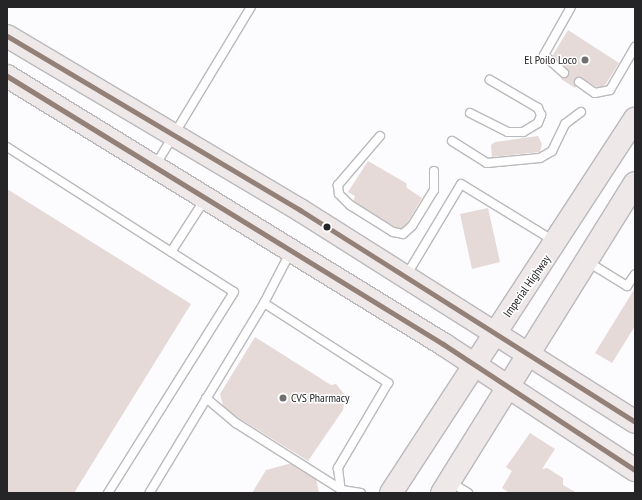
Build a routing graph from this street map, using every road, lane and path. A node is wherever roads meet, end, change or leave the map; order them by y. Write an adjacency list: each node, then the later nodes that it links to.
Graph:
1 (250, 7): 12 (lane)
2 (571, 7): 5 (lane)
3 (7, 36): 12 (main road)
4 (635, 47): 8 (lane)
5 (564, 73)
6 (7, 76): 16 (main road)
7 (490, 80): 9 (lane)
8 (578, 82)
9 (470, 112)
10 (581, 112): 14 (lane)
11 (635, 118): 20 (main road, Imperial Highway)
12 (173, 135): 16 (lane); 25 (main road)
13 (380, 136): 17 (lane)
14 (452, 141)
15 (7, 147): 22 (lane)
16 (154, 166): 19 (main road)
17 (434, 171)
18 (635, 183): 23 (main road)
19 (206, 198): 21 (main road); 22 (lane)
20 (557, 243): 25 (lane); 27 (main road, Imperial Highway)
21 (292, 250): 26 (lane); 29 (main road)
22 (171, 252): 36 (lane)
23 (587, 261): 24 (lane); 28 (main road)
24 (635, 274)
25 (406, 277): 27 (main road)
26 (264, 303): 31 (lane); 35 (lane)
27 (496, 332): 28 (main road); 29 (main road, Imperial Highway)
28 (529, 354): 30 (main road); 32 (main road)
29 (475, 366): 30 (main road); 39 (main road, Imperial Highway)
30 (507, 389): 33 (main road); 34 (main road)
31 (206, 398): 35 (lane); 37 (lane)
32 (633, 417)
33 (635, 470)
34 (445, 487): 40 (lane)
35 (342, 492): 38 (lane)
36 (108, 493)
37 (150, 493)
38 (361, 493)
39 (391, 493)
40 (468, 493)

